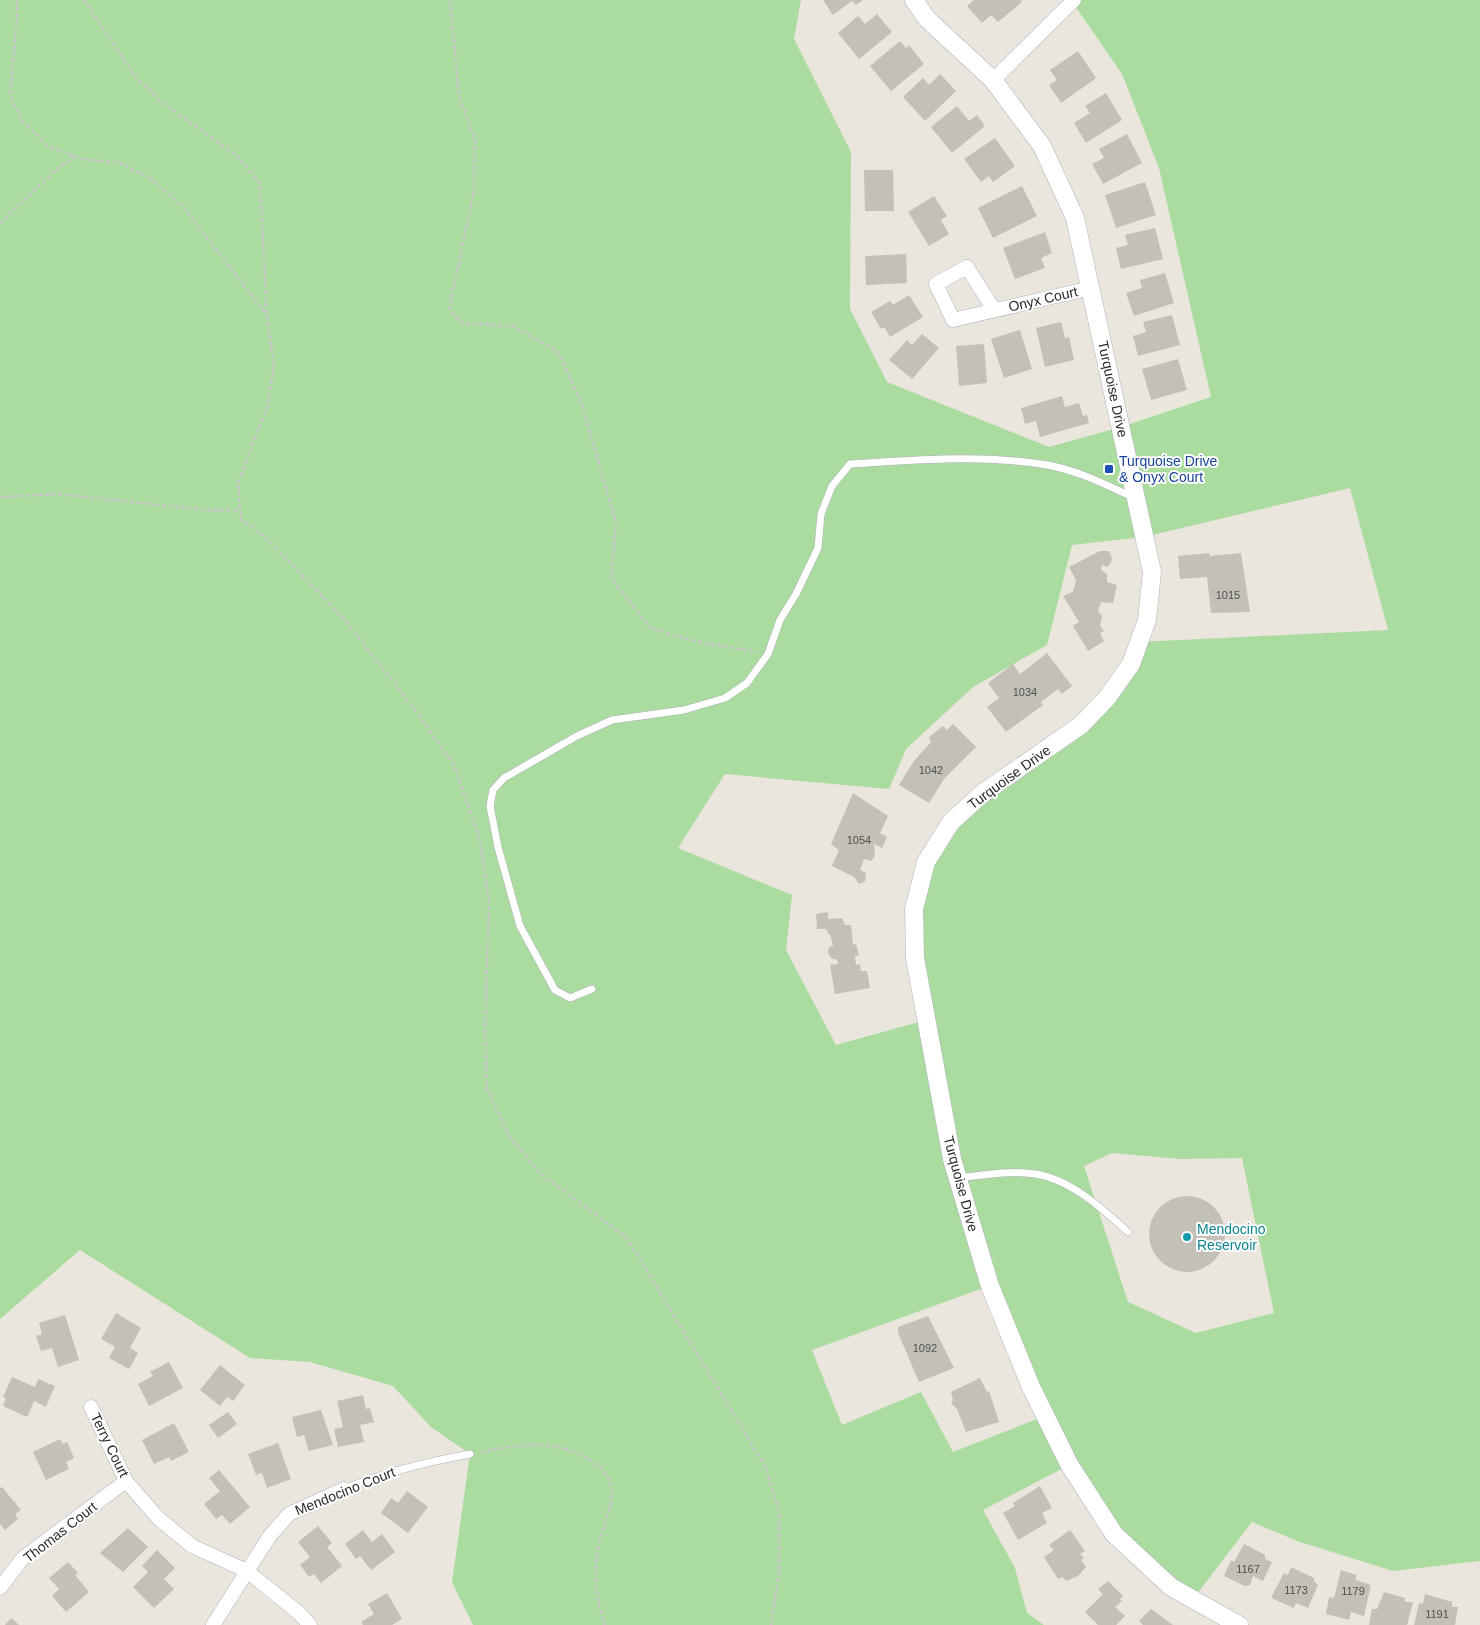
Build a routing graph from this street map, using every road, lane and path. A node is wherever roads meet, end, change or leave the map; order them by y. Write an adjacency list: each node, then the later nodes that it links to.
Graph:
1 (17, 0): 7 (path)
2 (84, 0): 11 (path)
3 (450, 0): 15 (path)
4 (914, 0): 6 (street, Turquoise Drive)
5 (1074, 0): 6 (street)
6 (993, 80): 9 (street, Turquoise Drive)
7 (75, 156): 8 (path); 11 (path)
8 (0, 223)
9 (1091, 288): 10 (street, Onyx Court); 13 (street, Turquoise Drive)
10 (994, 310)
11 (267, 316): 14 (path)
12 (0, 497): 14 (path)
13 (1136, 498): 15 (lane); 17 (street, Turquoise Drive)
14 (240, 510): 28 (path)
15 (768, 654): 16 (lane)
16 (592, 990)
17 (958, 1178): 18 (lane); 29 (street, Turquoise Drive)
18 (1128, 1232)
19 (91, 1407): 21 (street, Terry Court)
20 (470, 1454): 22 (lane, Mendocino Court); 27 (path)
21 (126, 1481): 23 (street, Terry Court); 24 (street, Thomas Court)
22 (344, 1489): 23 (street, Mendocino Court)
23 (247, 1571): 25 (street, Mendocino Court); 26 (street, Terry Court)
24 (0, 1588)
25 (213, 1625)
26 (310, 1625)
27 (605, 1625)
28 (771, 1625)
29 (1239, 1625)

